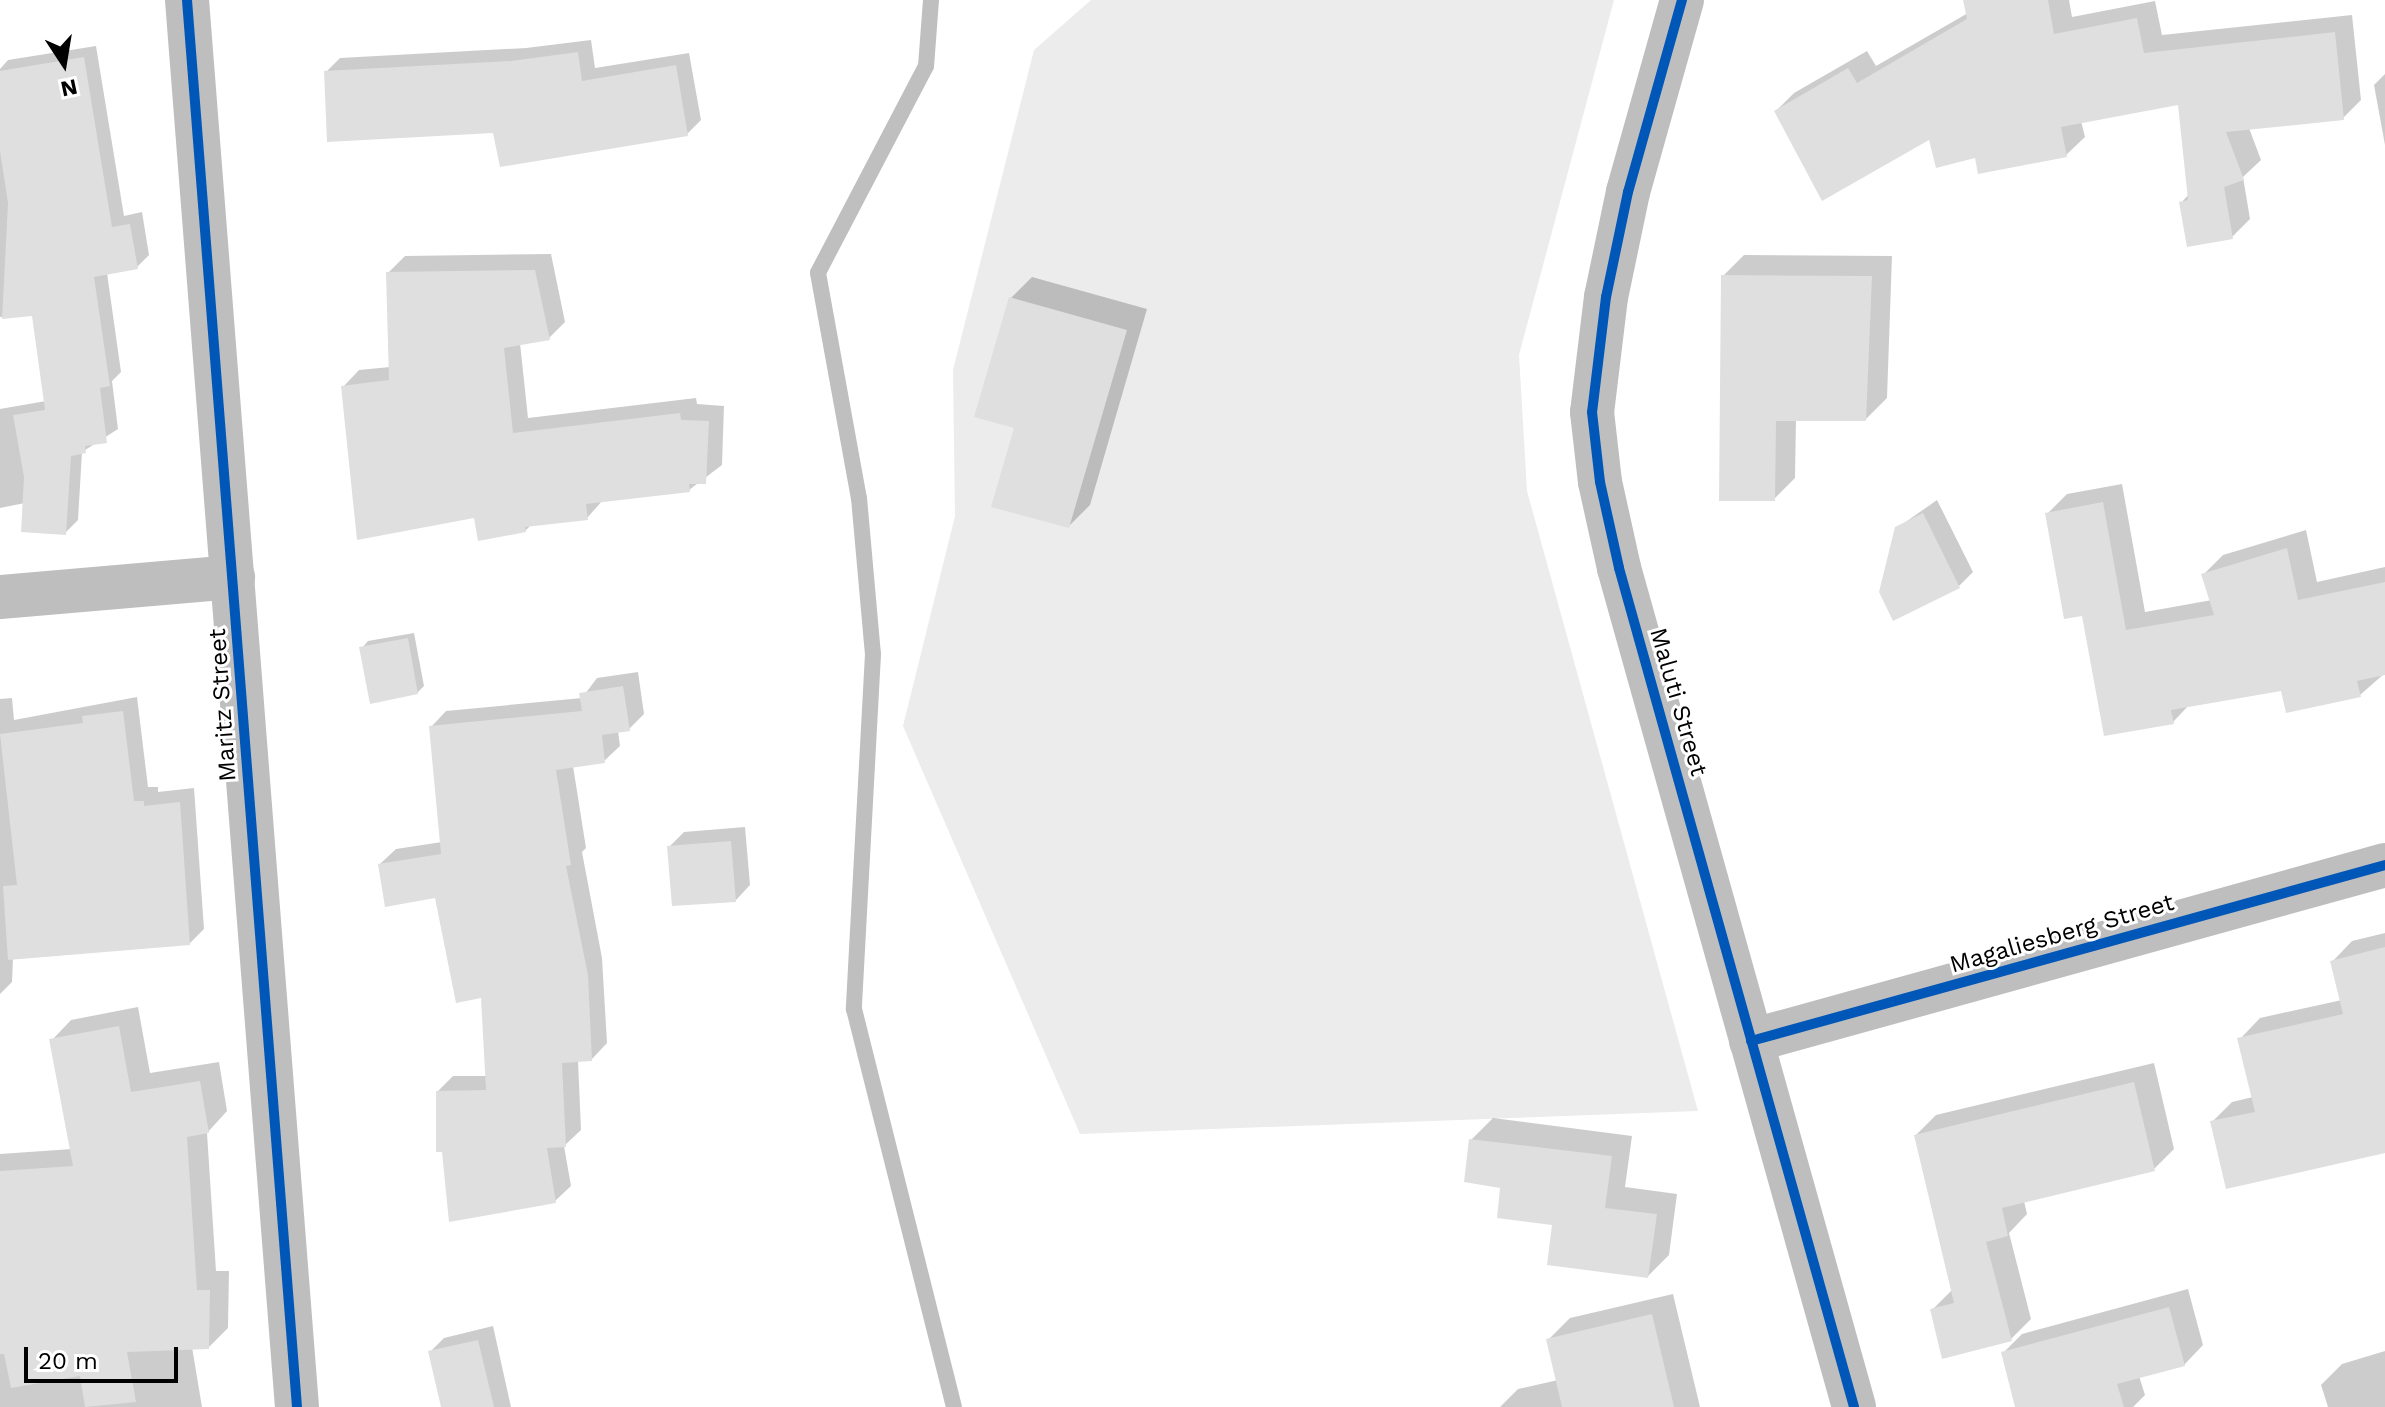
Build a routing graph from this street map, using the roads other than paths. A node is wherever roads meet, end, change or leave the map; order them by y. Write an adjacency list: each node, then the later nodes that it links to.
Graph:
1 (187, 0): 3 (street, Maritz Street)
2 (1682, 0): 6 (street, Maluti Street)
3 (233, 577): 4 (street); 7 (street, Maritz Street)
4 (0, 597)
5 (2385, 865): 6 (street, Magaliesberg Street)
6 (1751, 1041): 8 (street, Maluti Street)
7 (297, 1407)
8 (1854, 1407)

